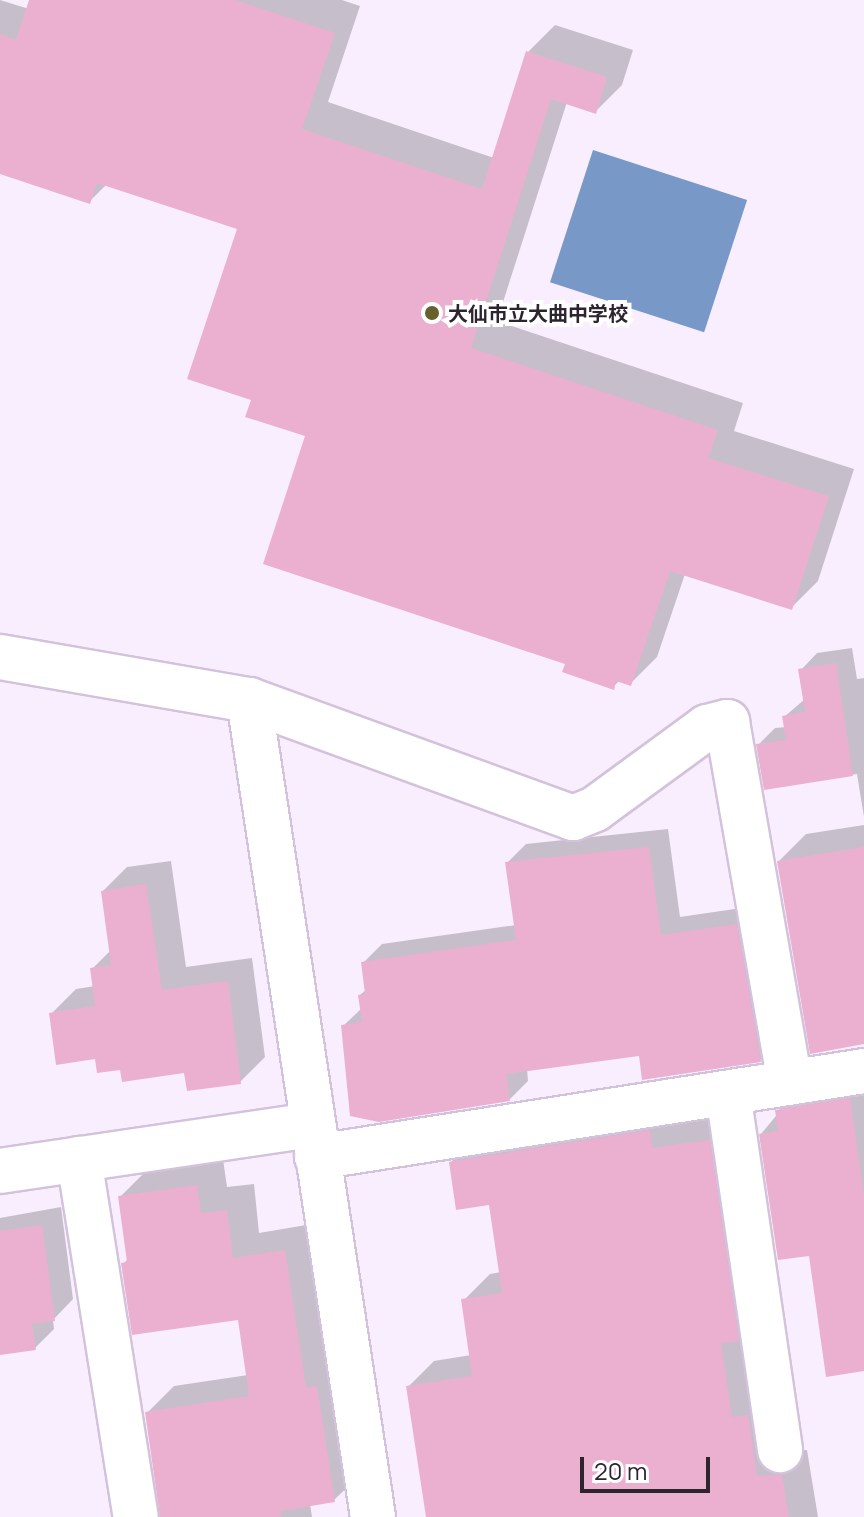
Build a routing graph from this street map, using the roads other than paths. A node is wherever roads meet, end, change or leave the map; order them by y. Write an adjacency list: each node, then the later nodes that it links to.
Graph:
1 (0, 657): 2 (street)
2 (249, 700): 4 (street); 6 (street)
3 (864, 1071): 4 (street)
4 (790, 1083): 5 (street)
5 (728, 1093): 6 (street); 9 (street)
6 (314, 1141): 7 (street); 11 (street)
7 (79, 1159): 8 (street); 10 (street)
8 (0, 1171)
9 (780, 1450)
10 (136, 1517)
11 (373, 1517)

